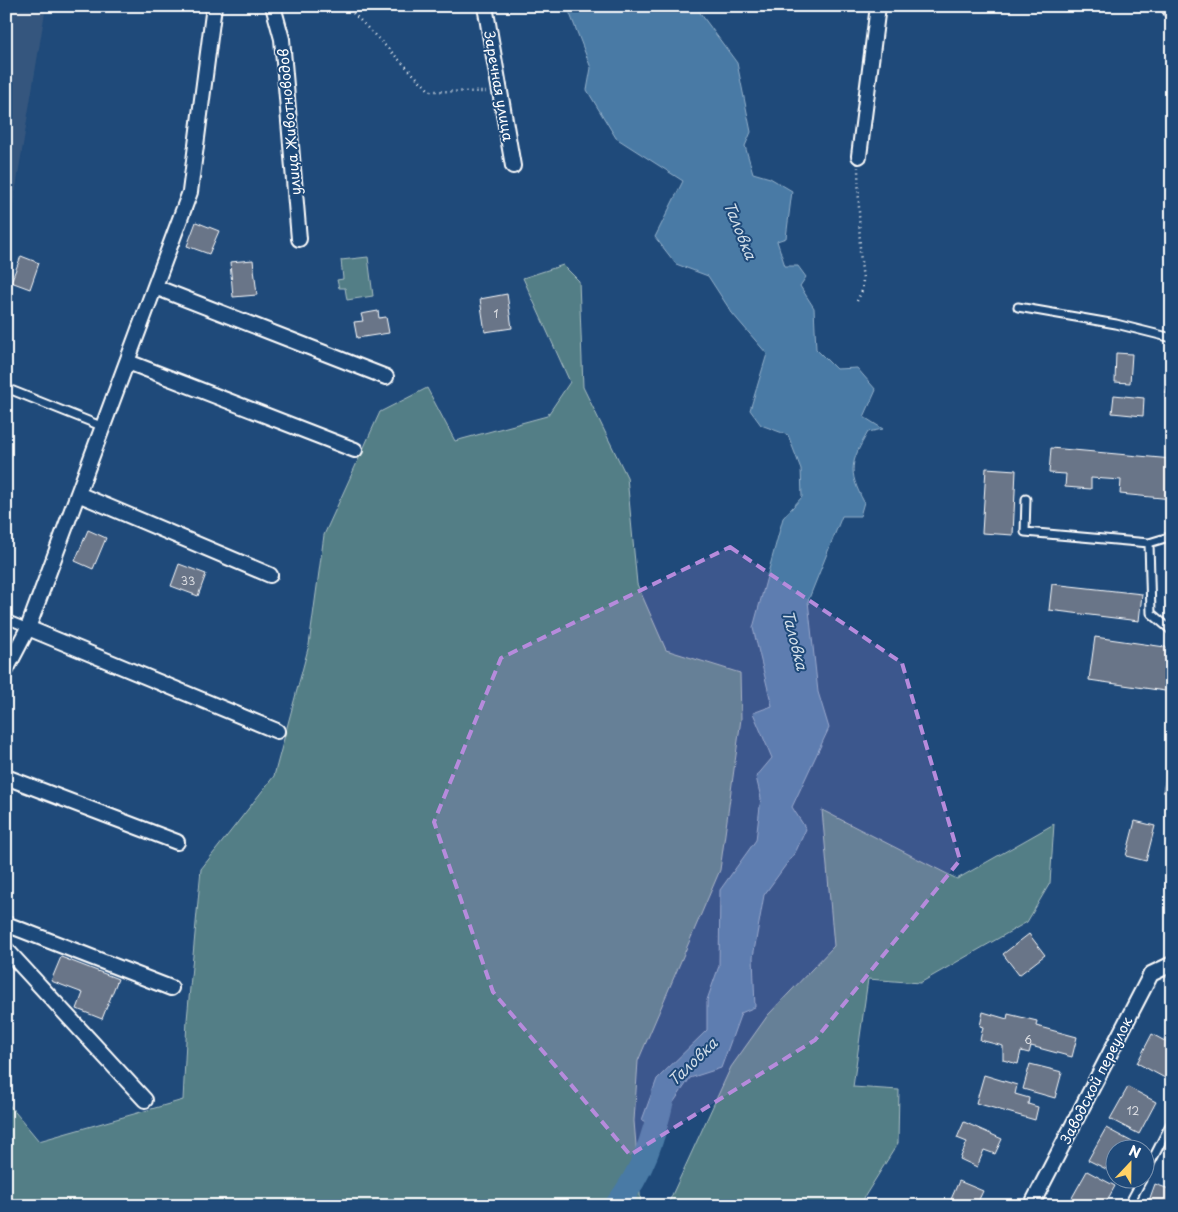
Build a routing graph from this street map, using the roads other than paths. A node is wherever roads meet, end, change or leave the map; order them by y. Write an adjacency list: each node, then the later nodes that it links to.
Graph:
1 (214, 6): 10 (street)
2 (273, 6): 9 (street, улица Животноводов)
3 (485, 6): 8 (street, Заречная улица)
4 (878, 6): 7 (street)
5 (1168, 6): 6 (street)
6 (1172, 12)
7 (859, 156)
8 (513, 166)
9 (299, 239)
10 (155, 287): 13 (street); 14 (street)
11 (1018, 308): 12 (lane)
12 (1172, 338)
13 (128, 362): 18 (street); 19 (street)
14 (386, 377)
15 (1172, 386): 17 (lane)
16 (6, 388): 18 (lane)
17 (1170, 396)
18 (101, 426): 20 (street)
19 (355, 450)
20 (78, 494): 24 (street); 26 (street)
21 (1026, 498): 23 (lane)
22 (1172, 536): 23 (lane)
23 (1149, 542): 27 (lane)
24 (270, 575)
25 (6, 619): 26 (lane)
26 (28, 628): 28 (street); 29 (street)
27 (1172, 631)
28 (6, 670)
29 (277, 731)
30 (6, 777): 31 (street)
31 (177, 842)
32 (6, 924): 35 (street)
33 (6, 949): 36 (street)
34 (1172, 964): 40 (street, Заводской переулок)
35 (171, 988)
36 (145, 1100)
37 (1172, 1121): 38 (lane)
38 (1156, 1152)
39 (1137, 1190): 41 (lane)
40 (1031, 1206)
41 (1128, 1206)

